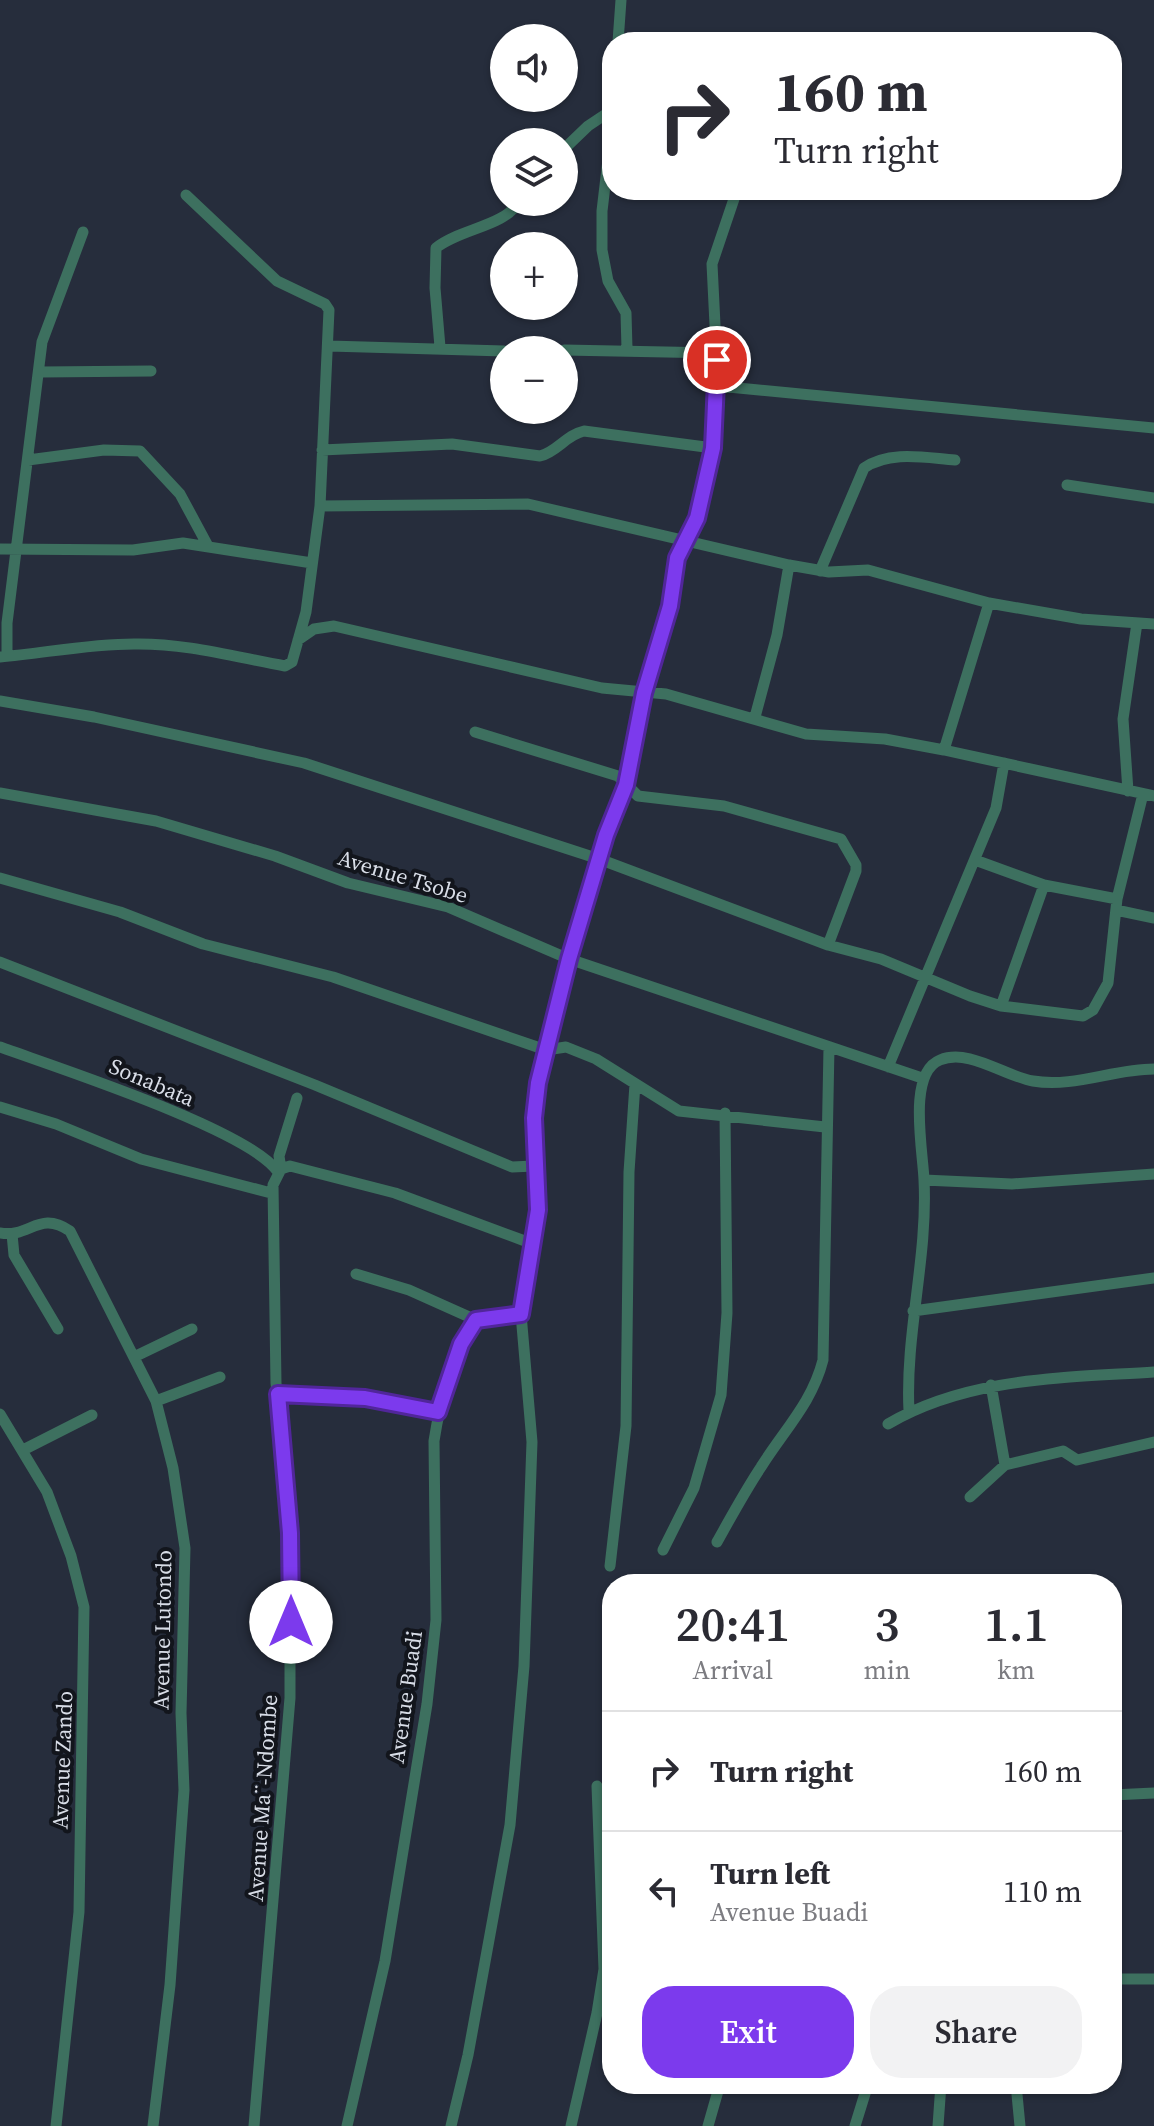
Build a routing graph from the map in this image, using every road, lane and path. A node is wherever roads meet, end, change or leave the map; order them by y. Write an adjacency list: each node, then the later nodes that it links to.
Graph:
1 (621, 0): 2 (street)
2 (619, 32)
3 (602, 117): 4 (street)
4 (578, 136)
5 (186, 195): 10 (street)
6 (603, 200): 12 (street)
7 (734, 200): 15 (street)
8 (507, 216): 11 (street)
9 (83, 232): 17 (street)
10 (329, 346): 11 (street); 21 (street)
11 (440, 347): 13 (street)
12 (627, 349): 14 (street); 15 (street)
13 (490, 350)
14 (578, 350)
15 (717, 353): 18 (street)
16 (151, 371): 17 (street)
17 (41, 372): 22 (street)
18 (718, 386): 19 (street); 20 (street)
19 (1154, 428)
20 (713, 448): 21 (street); 27 (street)
21 (322, 450): 26 (street)
22 (28, 460): 28 (street); 30 (street)
23 (955, 460): 33 (street)
24 (1067, 485): 25 (street)
25 (1154, 498)
26 (320, 506): 27 (street); 31 (street)
27 (685, 543): 32 (street); 41 (street)
28 (208, 546): 30 (street); 31 (street)
29 (0, 549): 30 (street)
30 (19, 549): 40 (street)
31 (312, 563): 35 (street)
32 (789, 565): 33 (street); 43 (street)
33 (820, 571): 34 (street)
34 (989, 603): 36 (street); 45 (street)
35 (306, 612): 38 (street); 39 (street)
36 (1137, 623): 37 (street); 48 (street)
37 (1154, 624)
38 (326, 626): 39 (street); 41 (street)
39 (298, 640): 40 (street)
40 (3, 656)
41 (644, 693): 43 (street); 47 (street)
42 (0, 701): 51 (street)
43 (755, 717): 45 (street)
44 (475, 732): 47 (street)
45 (944, 750): 46 (street)
46 (1004, 763): 48 (street); 52 (street)
47 (626, 785): 51 (street); 57 (street)
48 (1128, 791): 50 (street)
49 (0, 793): 58 (street, Avenue Tsobe)
50 (1148, 795): 55 (street)
51 (599, 859): 57 (street); 58 (street)
52 (975, 860): 54 (street); 60 (street)
53 (0, 878): 64 (street)
54 (1044, 885): 55 (street); 61 (street)
55 (1116, 904): 56 (street); 61 (street)
56 (1154, 918)
57 (828, 945): 60 (street)
58 (569, 959): 63 (street, Avenue Tsobe); 64 (street)
59 (0, 962): 73 (street)
60 (926, 977): 61 (street); 65 (street)
61 (1001, 1006)
62 (0, 1047): 74 (street, Sonabata)
63 (829, 1047): 65 (street, Avenue Tsobe); 72 (street)
64 (546, 1050): 68 (street); 73 (street)
65 (888, 1067): 67 (street, Avenue Tsobe)
66 (1154, 1069): 67 (street)
67 (922, 1078): 76 (street)
68 (635, 1084): 71 (street); 104 (street)
69 (297, 1098): 74 (street)
70 (0, 1107): 77 (street)
71 (725, 1113): 72 (street); 103 (street)
72 (825, 1127): 102 (street)
73 (534, 1166): 79 (street)
74 (280, 1171): 77 (street); 79 (street)
75 (1154, 1174): 76 (street)
76 (924, 1180): 82 (street)
77 (272, 1189): 91 (street, Avenue Ma¨-Ndombe)
78 (6, 1234): 85 (street); 87 (street, Avenue Lutondo)
79 (533, 1244): 83 (street)
80 (356, 1274): 84 (street)
81 (1154, 1278): 82 (street)
82 (913, 1311): 93 (street)
83 (521, 1314): 84 (street); 120 (street)
84 (476, 1320): 94 (street, Avenue Buadi)
85 (58, 1329)
86 (192, 1329): 87 (street)
87 (136, 1356): 92 (street, Avenue Lutondo)
88 (1154, 1372): 90 (street)
89 (220, 1377): 92 (street)
90 (991, 1385): 93 (street); 100 (street)
91 (278, 1394): 94 (street); 118 (street, Avenue Ma¨-Ndombe)
92 (156, 1401): 117 (street, Avenue Lutondo)
93 (909, 1411): 97 (street)
94 (438, 1412): 119 (street, Avenue Buadi)
95 (0, 1414): 99 (street, Avenue Zando)
96 (92, 1415): 99 (street)
97 (888, 1424)
98 (1154, 1442): 100 (street)
99 (23, 1450): 116 (street, Avenue Zando)
100 (1005, 1465): 101 (street)
101 (970, 1497)
102 (717, 1542)
103 (663, 1550)
104 (610, 1566)
105 (597, 1786): 108 (street)
106 (1154, 1793): 107 (street)
107 (1122, 1795)
108 (602, 1835)
109 (1122, 1979): 110 (street)
110 (1154, 1979)
111 (602, 1982): 121 (street)
112 (717, 2094): 122 (street)
113 (865, 2094): 123 (street)
114 (940, 2094): 124 (street)
115 (1017, 2094): 125 (street)
116 (56, 2126)
117 (153, 2126)
118 (254, 2126)
119 (347, 2126)
120 (451, 2126)
121 (571, 2126)
122 (708, 2126)
123 (855, 2126)
124 (938, 2126)
125 (1020, 2126)

